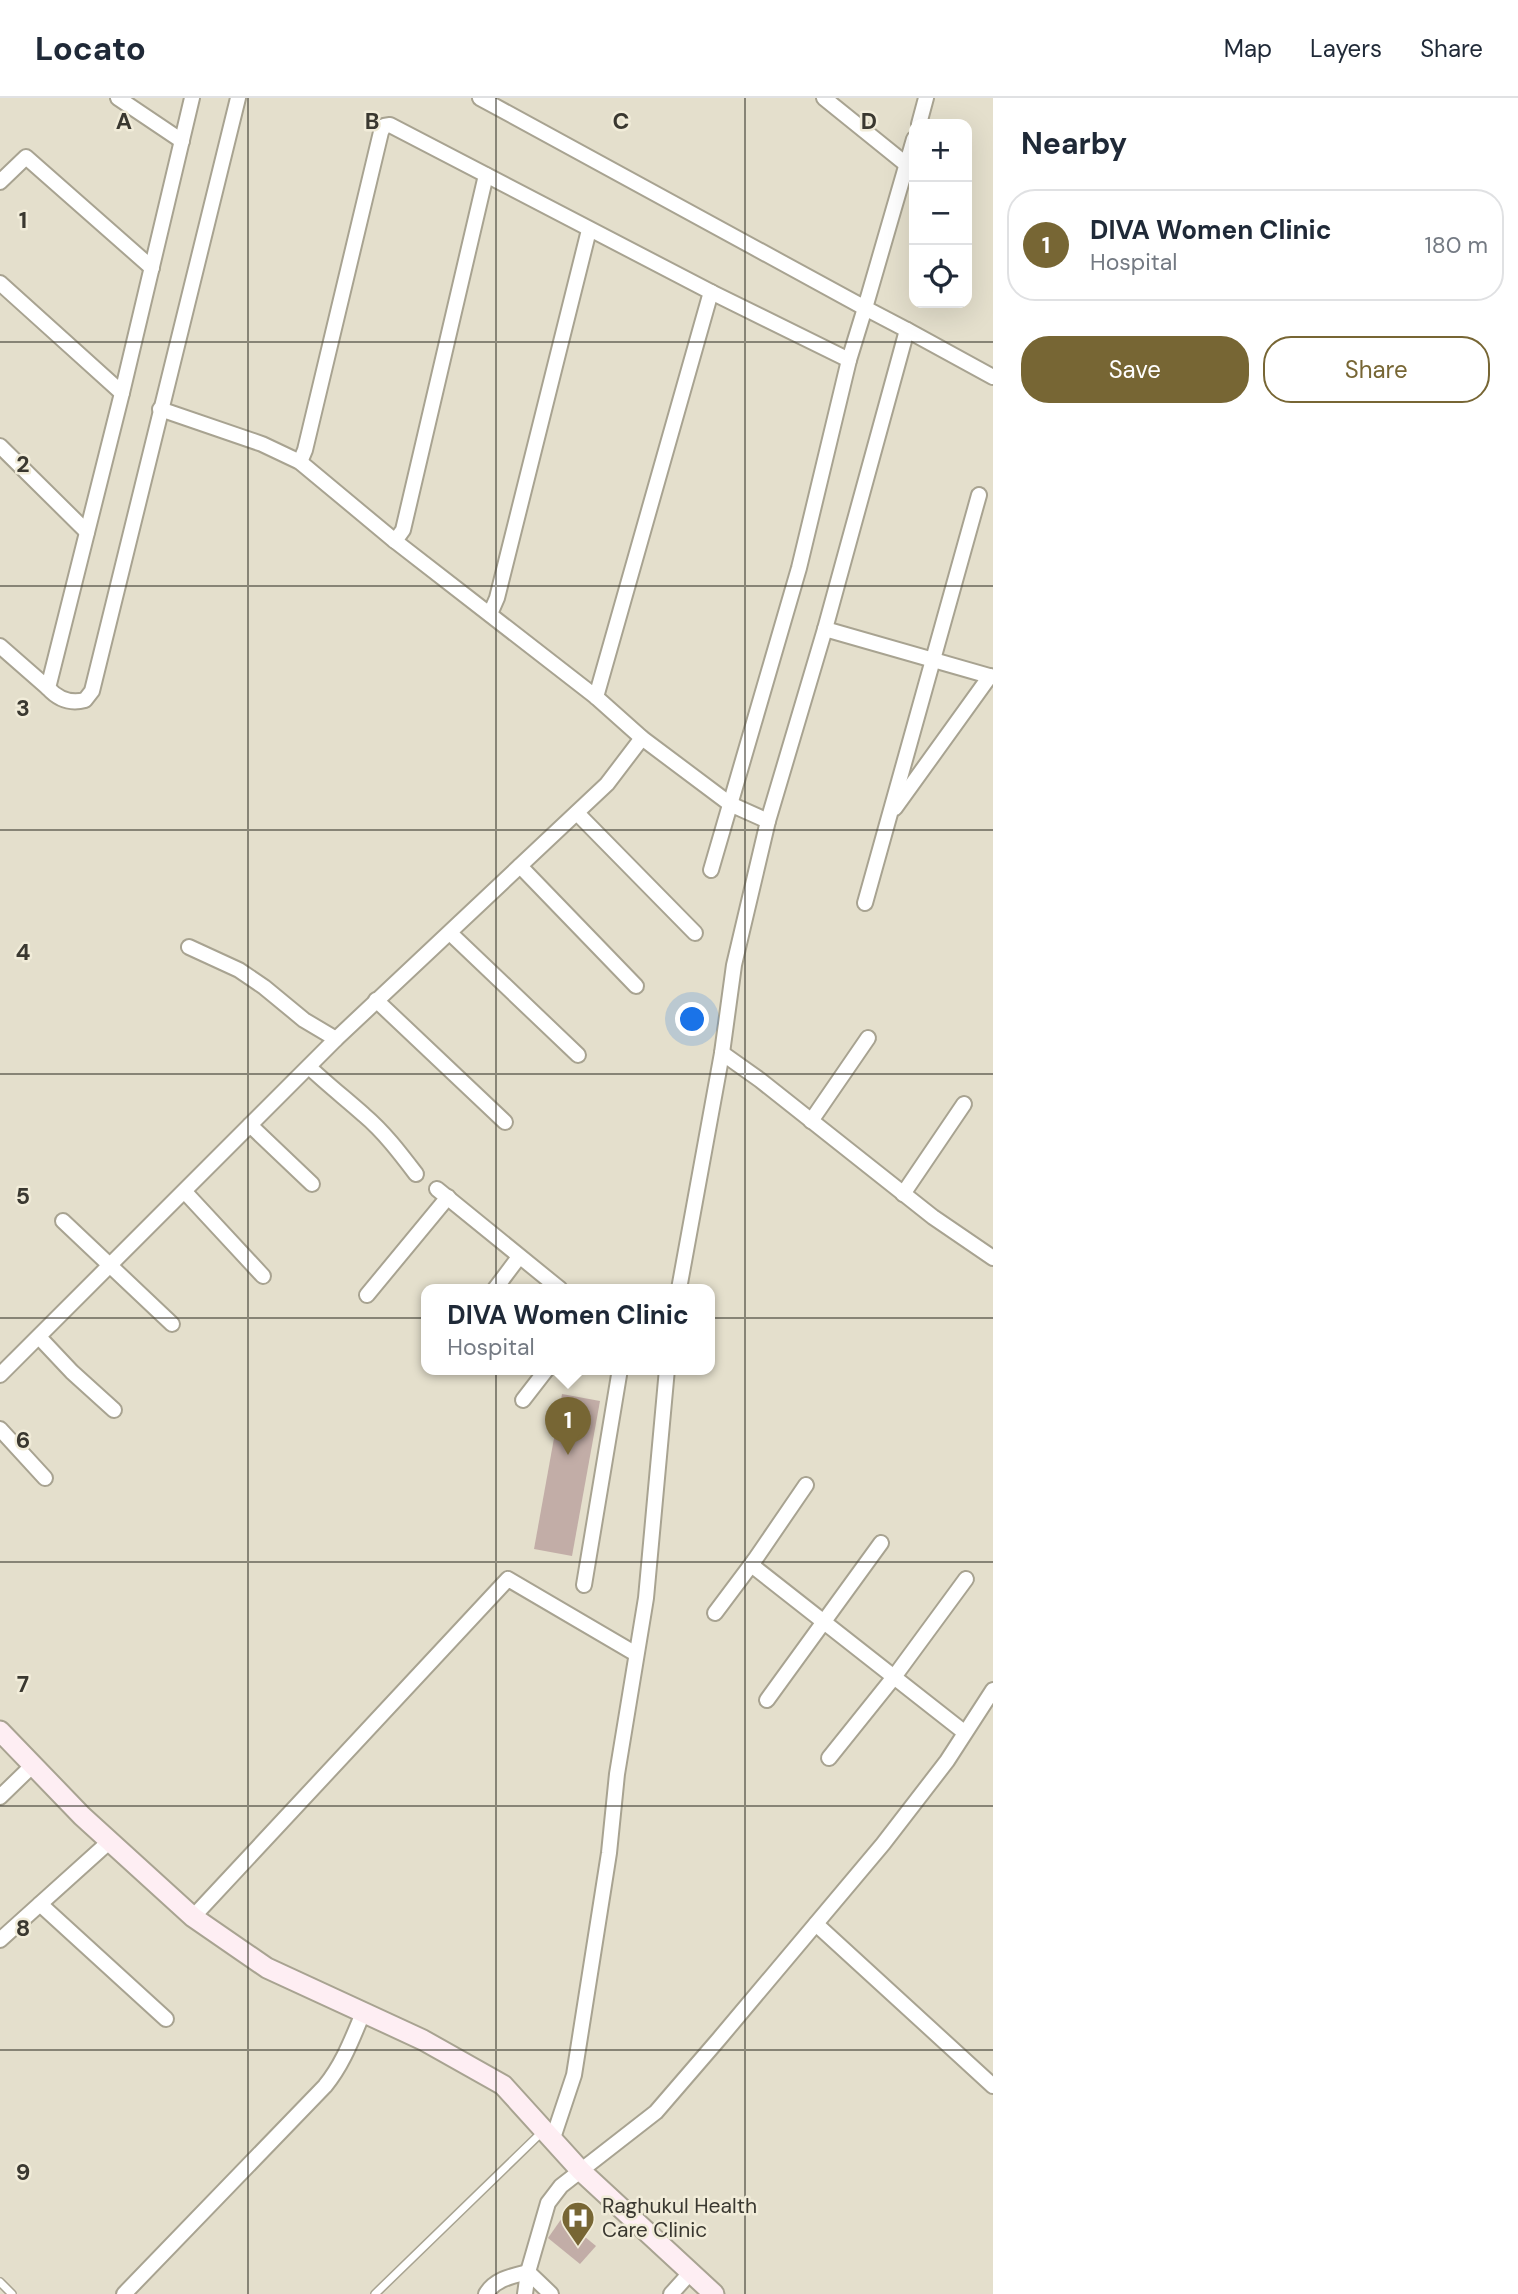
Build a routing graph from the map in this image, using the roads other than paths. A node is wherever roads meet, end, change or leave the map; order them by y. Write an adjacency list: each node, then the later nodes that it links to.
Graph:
1 (117, 98): 8 (street)
2 (192, 98): 8 (street)
3 (238, 98): 22 (street)
4 (480, 98): 17 (street)
5 (926, 98): 7 (street)
6 (828, 99): 10 (street)
7 (920, 119)
8 (182, 141): 14 (street)
9 (909, 158): 10 (street)
10 (907, 165): 17 (street)
11 (486, 175): 13 (street); 24 (street); 27 (street)
12 (0, 182): 14 (street)
13 (589, 230): 16 (street); 28 (street)
14 (152, 268): 21 (street)
15 (0, 283): 21 (street)
16 (711, 292): 19 (street); 34 (street)
17 (865, 309): 18 (street); 19 (street)
18 (907, 330): 20 (street); 29 (street)
19 (849, 360): 36 (street)
20 (993, 377)
21 (122, 394): 26 (street)
22 (160, 409): 24 (street); 33 (street)
23 (0, 446): 26 (street)
24 (300, 462): 27 (street)
25 (979, 495): 31 (street)
26 (87, 532): 33 (street)
27 (395, 541): 28 (street)
28 (490, 614): 34 (street)
29 (825, 629): 31 (street); 39 (street)
30 (0, 646): 33 (street)
31 (933, 659): 32 (street); 38 (street)
32 (992, 676): 38 (street)
33 (48, 688)
34 (596, 697): 35 (street)
35 (642, 738): 36 (street); 37 (street)
36 (730, 804): 39 (street); 41 (street)
37 (578, 813): 40 (street); 44 (street)
38 (890, 815): 42 (street)
39 (768, 821): 50 (street)
40 (520, 866): 43 (street); 46 (street)
41 (711, 870)
42 (865, 903)
43 (450, 933): 47 (street); 51 (street)
44 (695, 933)
45 (189, 947): 49 (street)
46 (636, 986)
47 (376, 1000): 49 (street); 55 (street)
48 (868, 1038): 54 (street)
49 (336, 1039): 52 (street)
50 (722, 1053): 54 (street); 68 (street)
51 (578, 1055)
52 (309, 1067): 56 (street); 57 (street)
53 (964, 1104): 60 (street)
54 (811, 1121): 60 (street)
55 (505, 1122)
56 (250, 1125): 58 (street); 59 (street)
57 (416, 1174)
58 (312, 1184)
59 (185, 1192): 64 (street); 65 (street)
60 (903, 1194): 62 (street)
61 (63, 1221): 64 (street)
62 (992, 1255)
63 (519, 1257): 66 (street); 67 (street); 69 (street)
64 (111, 1266): 70 (street); 71 (street)
65 (263, 1276)
66 (499, 1284)
67 (554, 1284)
68 (680, 1284)
69 (367, 1295)
70 (172, 1324)
71 (39, 1337): 72 (street); 77 (street)
72 (0, 1375)
73 (542, 1375): 76 (street)
74 (619, 1375): 84 (street)
75 (666, 1375): 87 (street)
76 (523, 1400)
77 (114, 1410)
78 (0, 1429): 79 (street)
79 (45, 1478)
80 (807, 1485): 82 (street)
81 (881, 1543): 86 (street)
82 (754, 1561): 85 (street); 86 (street)
83 (966, 1579): 88 (street)
84 (584, 1585)
85 (715, 1613)
86 (823, 1620): 88 (street); 90 (street)
87 (636, 1654): 98 (street); 104 (street)
88 (894, 1677): 92 (street); 93 (street)
89 (993, 1690): 92 (street)
90 (767, 1700)
91 (0, 1731): 94 (street)
92 (964, 1732): 99 (street)
93 (829, 1758)
94 (33, 1765): 95 (street); 96 (street)
95 (0, 1797)
96 (110, 1841): 97 (street); 98 (street)
97 (40, 1904): 100 (street); 102 (street)
98 (194, 1917): 101 (street)
99 (816, 1924): 103 (street); 105 (street)
100 (0, 1940)
101 (363, 2013): 104 (street); 110 (street)
102 (166, 2019)
103 (993, 2086)
104 (549, 2134): 105 (street); 111 (lane)
105 (581, 2171): 106 (street); 107 (street)
106 (528, 2272): 112 (street); 113 (street); 114 (street)
107 (690, 2273): 115 (street); 116 (street)
108 (0, 2282): 109 (lane)
109 (12, 2294)
110 (124, 2294)
111 (375, 2294)
112 (486, 2294)
113 (525, 2294)
114 (551, 2294)
115 (671, 2294)
116 (714, 2294)

